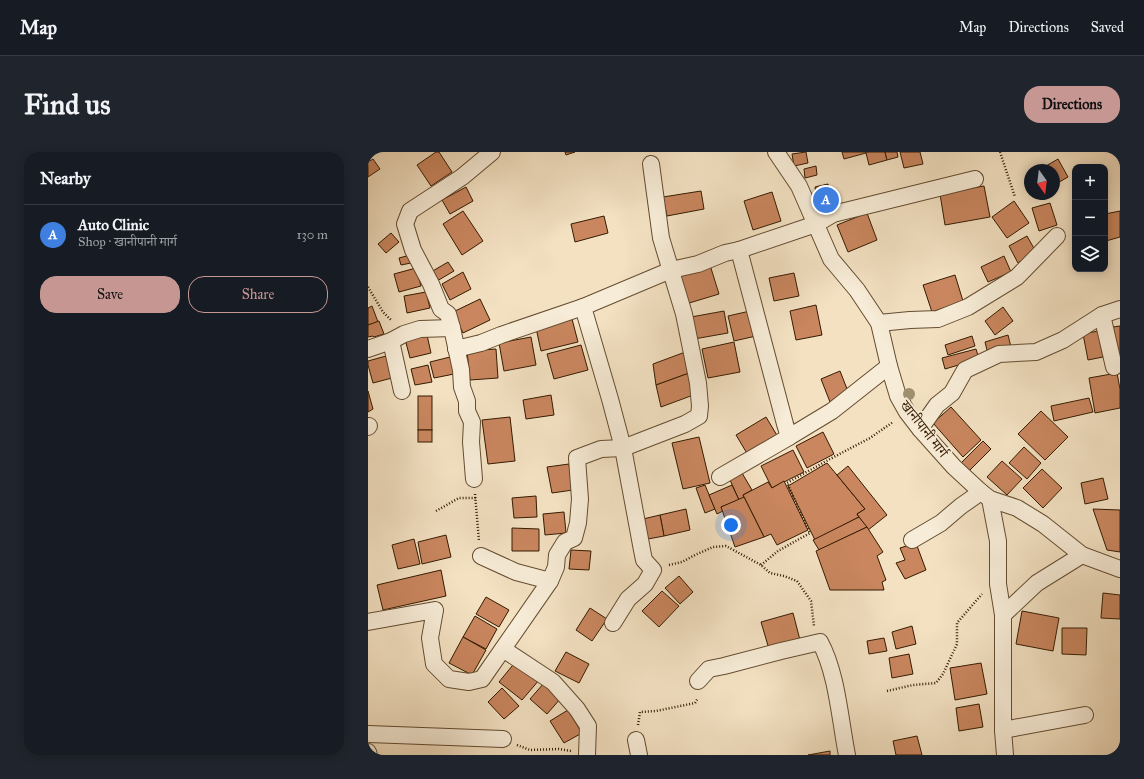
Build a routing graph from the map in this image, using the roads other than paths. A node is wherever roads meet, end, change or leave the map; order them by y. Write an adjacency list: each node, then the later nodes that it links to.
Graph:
1 (492, 152): 13 (street)
2 (776, 152): 5 (street, खानीपानी मार्ग)
3 (651, 164): 8 (street)
4 (975, 179): 5 (street)
5 (816, 224): 7 (street); 12 (street, खानीपानी मार्ग)
6 (1057, 236): 12 (street)
7 (740, 250): 8 (street); 21 (street)
8 (670, 270): 9 (street); 22 (street)
9 (582, 307): 15 (street); 22 (street)
10 (1120, 310): 11 (street)
11 (1102, 315): 18 (street); 20 (street)
12 (879, 323): 17 (street, खानीपानी मार्ग)
13 (452, 328): 14 (street); 15 (street)
14 (397, 337): 16 (street); 19 (street)
15 (456, 349): 24 (street)
16 (368, 350)
17 (889, 366): 20 (street, खानीपानी मार्ग); 21 (street)
18 (1114, 367)
19 (402, 391)
20 (920, 429): 25 (street, खानीपानी मार्ग)
21 (790, 437): 23 (street)
22 (623, 448): 30 (street); 33 (street)
23 (720, 477)
24 (474, 479)
25 (985, 495): 26 (street); 27 (street, खानीपानी मार्ग); 31 (street)
26 (912, 540)
27 (1082, 555): 29 (street, खानीपानी मार्ग); 31 (street)
28 (480, 556): 30 (street)
29 (1120, 569)
30 (550, 581): 34 (street)
31 (1003, 615): 37 (street)
32 (368, 622): 34 (street)
33 (613, 623)
34 (503, 649): 40 (street)
35 (698, 681): 41 (street)
36 (1085, 715): 37 (street)
37 (1003, 730): 42 (street)
38 (368, 734): 39 (street)
39 (503, 739)
40 (587, 754)
41 (847, 755)
42 (1005, 755)

